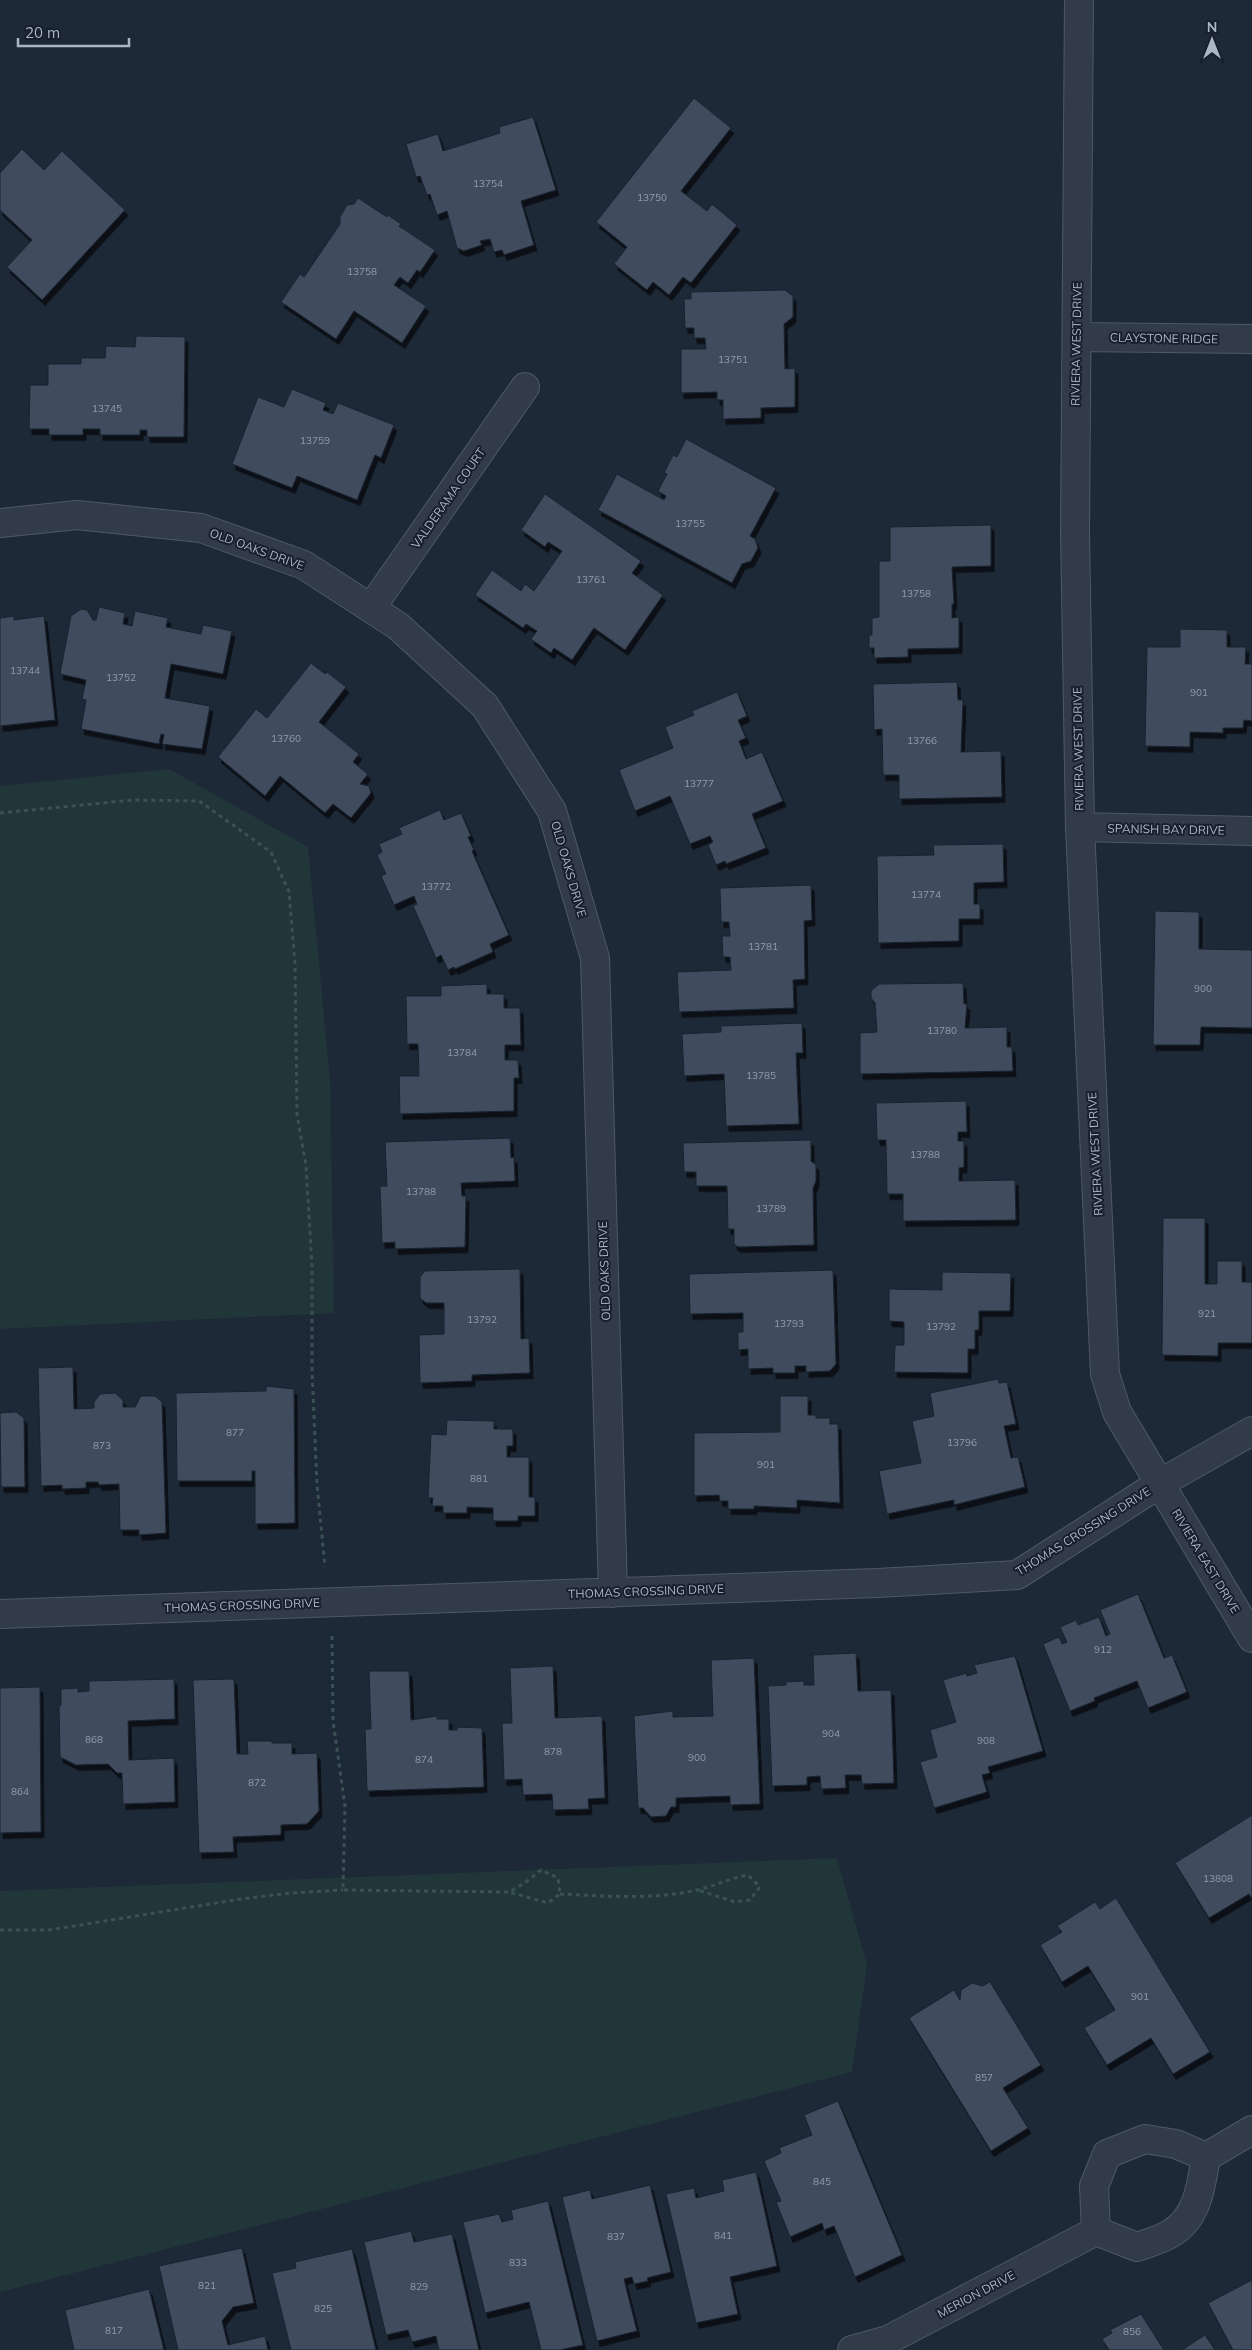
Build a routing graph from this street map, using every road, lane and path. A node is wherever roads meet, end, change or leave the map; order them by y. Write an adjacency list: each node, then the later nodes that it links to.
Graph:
1 (1079, 0): 2 (street, RIVIERA WEST DRIVE)
2 (1077, 337): 3 (street, CLAYSTONE RIDGE); 8 (street, RIVIERA WEST DRIVE)
3 (1252, 339)
4 (525, 388): 6 (street, VALDERAMA COURT)
5 (0, 523): 6 (street, OLD OAKS DRIVE)
6 (371, 608): 13 (street, OLD OAKS DRIVE)
7 (0, 813): 12 (path)
8 (1080, 827): 9 (street, SPANISH BAY DRIVE); 11 (street, RIVIERA WEST DRIVE)
9 (1252, 831)
10 (1252, 1431): 11 (street, THOMAS CROSSING DRIVE)
11 (1159, 1484): 13 (street, THOMAS CROSSING DRIVE); 16 (street, RIVIERA EAST DRIVE)
12 (325, 1567)
13 (613, 1592): 14 (street, THOMAS CROSSING DRIVE)
14 (0, 1614)
15 (332, 1630): 17 (path)
16 (1252, 1638)
17 (343, 1890): 19 (path); 21 (path)
18 (698, 1890): 18 (path); 20 (path)
19 (509, 1892): 20 (path); 20 (path)
20 (560, 1894)
21 (0, 1930)
22 (1252, 2130): 23 (street)
23 (1206, 2157): 24 (street); 24 (street)
24 (1096, 2231): 25 (street, MERION DRIVE)
25 (852, 2350)

